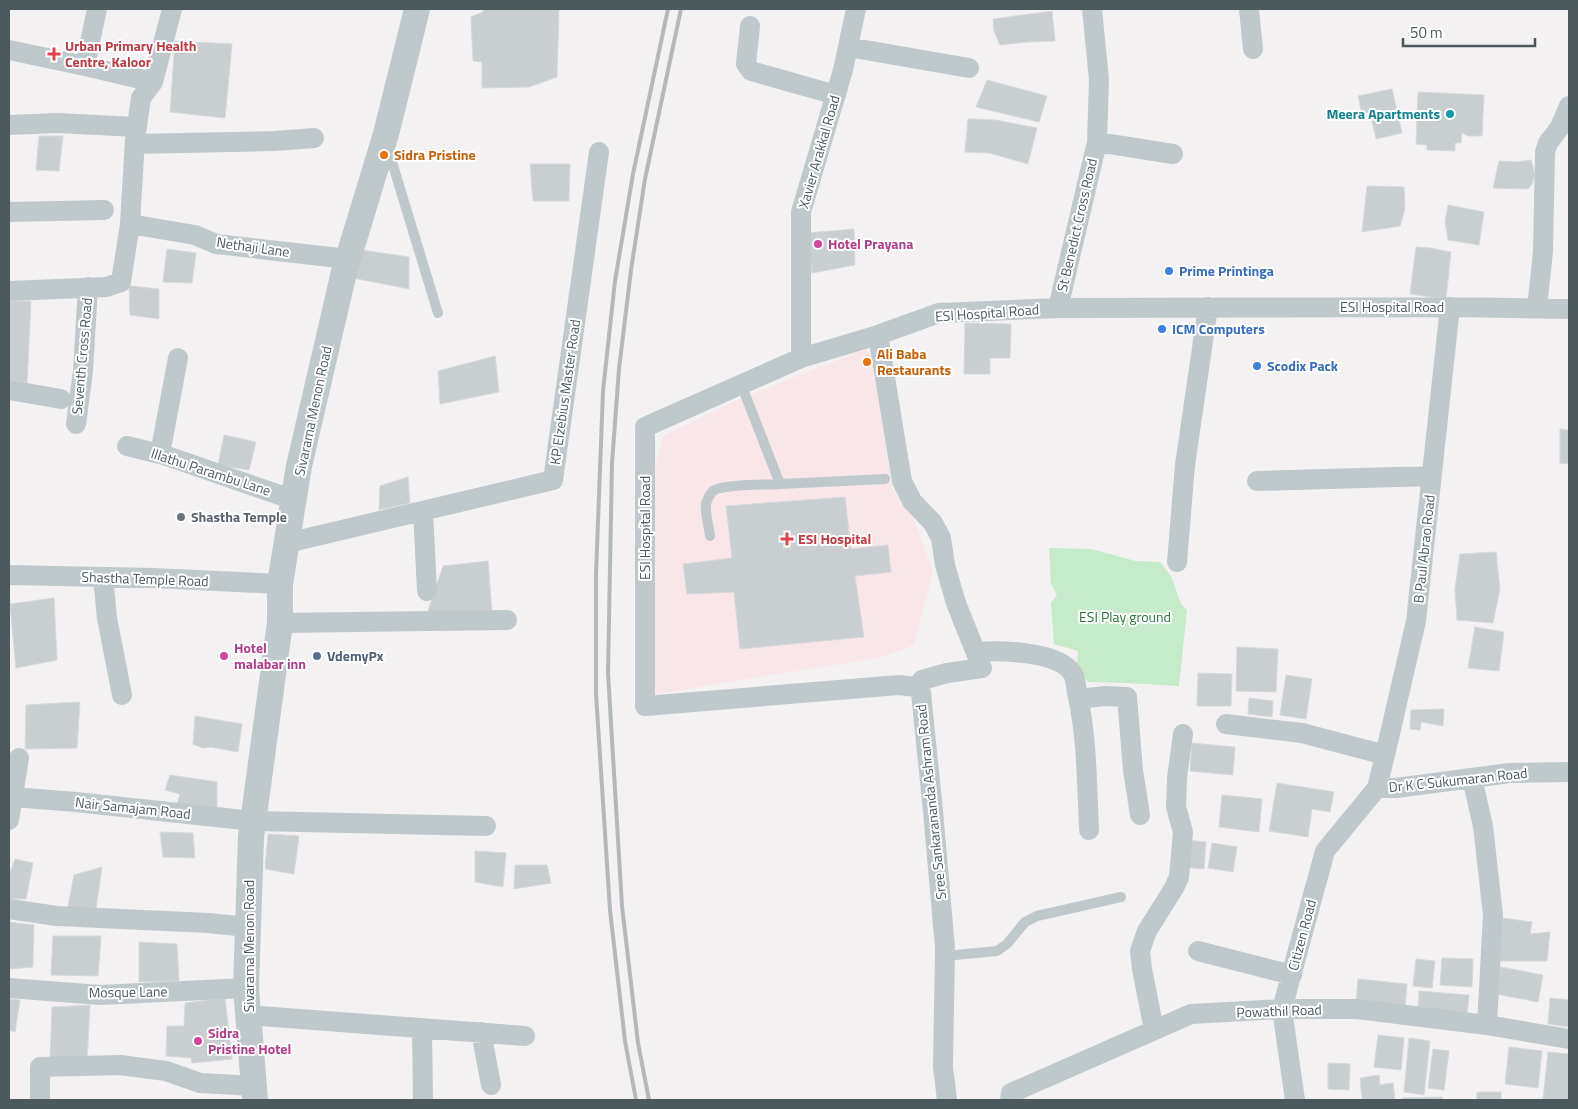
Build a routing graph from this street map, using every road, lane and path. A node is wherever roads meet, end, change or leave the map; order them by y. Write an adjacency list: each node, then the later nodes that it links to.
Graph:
1 (97, 9): 11 (street)
2 (172, 9): 13 (street)
3 (417, 9): 19 (street, Sivarama Menon Road)
4 (856, 9): 8 (street, Xavier Arakkal Road)
5 (1092, 9): 20 (street, St Benedict Cross Road)
6 (1249, 9): 9 (street)
7 (750, 26): 14 (street)
8 (848, 47): 12 (street); 14 (street, Xavier Arakkal Road)
9 (1253, 49)
10 (9, 50): 11 (street)
11 (85, 66): 13 (street)
12 (969, 68)
13 (153, 82): 17 (street)
14 (836, 95): 37 (street, Xavier Arakkal Road)
15 (1569, 106): 32 (street)
16 (9, 125): 17 (street)
17 (136, 136): 18 (street); 25 (street)
18 (314, 138)
19 (384, 138): 26 (street, Sivarama Menon Road); 34 (lane)
20 (1097, 142): 22 (street); 30 (street, St Benedict Cross Road)
21 (599, 152): 49 (street, KP Elzebius Master Road)
22 (1174, 154)
23 (104, 210): 24 (street)
24 (9, 212)
25 (130, 224): 26 (street, Nethaji Lane); 27 (street)
26 (348, 259): 48 (street, Sivarama Menon Road)
27 (88, 288): 28 (street); 41 (street, Seventh Cross Road)
28 (9, 291)
29 (1450, 307): 31 (street, ESI Hospital Road); 32 (street, ESI Hospital Road); 44 (street, B Paul Abrao Road)
30 (1058, 308): 31 (street, ESI Hospital Road); 35 (street, ESI Hospital Road)
31 (1208, 308): 52 (street)
32 (1537, 308): 33 (street, ESI Hospital Road)
33 (1569, 309)
34 (438, 313)
35 (878, 335): 37 (street, ESI Hospital Road); 59 (street)
36 (178, 358): 43 (street)
37 (801, 358): 38 (street, ESI Hospital Road)
38 (741, 384): 47 (lane); 63 (street, ESI Hospital Road)
39 (9, 390): 40 (street)
40 (61, 399)
41 (76, 424)
42 (127, 446): 43 (street, Illathu Parambu Lane)
43 (160, 454): 48 (street, Illathu Parambu Lane)
44 (1432, 476): 46 (street); 66 (street, B Paul Abrao Road)
45 (885, 479): 47 (lane)
46 (1257, 481)
47 (780, 484): 50 (lane)
48 (294, 500): 51 (street, Sivarama Menon Road)
49 (423, 511): 51 (street, KP Elzebius Master Road); 56 (street)
50 (710, 536)
51 (287, 543): 55 (street, Sivarama Menon Road)
52 (1177, 562)
53 (9, 575): 54 (street, Shastha Temple Road)
54 (103, 577): 55 (street, Shastha Temple Road); 61 (street)
55 (280, 584): 58 (street, Sivarama Menon Road)
56 (427, 591)
57 (507, 620): 58 (street)
58 (280, 622): 74 (street, Sivarama Menon Road)
59 (976, 652): 60 (street); 62 (street)
60 (922, 680)
61 (122, 695)
62 (1079, 699): 72 (street); 76 (street)
63 (645, 706): 81 (street, Sree Sankarananda Ashram Road)
64 (1226, 724): 66 (street)
65 (1183, 734): 89 (street)
66 (1385, 755): 70 (street, B Paul Abrao Road)
67 (18, 758): 71 (street)
68 (1569, 772): 69 (street, Dr K C Sukumaran Road)
69 (1472, 778): 70 (street, Dr K C Sukumaran Road); 87 (street)
70 (1377, 788): 82 (street, Citizen Road)
71 (12, 797): 73 (street); 74 (street, Nair Samajam Road)
72 (1140, 815)
73 (9, 820)
74 (253, 821): 75 (street); 79 (street, Sivarama Menon Road)
75 (486, 826)
76 (1089, 830)
77 (1121, 897): 81 (lane)
78 (9, 909): 79 (street)
79 (247, 927): 84 (street, Sivarama Menon Road)
80 (1198, 951): 82 (street)
81 (945, 956): 97 (street, Sree Sankarananda Ashram Road)
82 (1292, 975): 85 (street, Citizen Road)
83 (9, 988): 84 (street, Mosque Lane)
84 (246, 988): 86 (street, Sivarama Menon Road)
85 (1282, 1009): 87 (street, Powathil Road); 89 (street, Powathil Road); 99 (street, Citizen Road)
86 (248, 1015): 88 (street); 94 (street, Sivarama Menon Road)
87 (1487, 1025): 92 (street, Powathil Road)
88 (422, 1028): 90 (street); 96 (street)
89 (1154, 1030): 98 (street, Powathil Road)
90 (481, 1032): 91 (street); 93 (street)
91 (525, 1036)
92 (1569, 1039)
93 (491, 1085)
94 (254, 1093): 95 (street)
95 (40, 1100)
96 (423, 1100)
97 (947, 1100)
98 (1010, 1100)
99 (1295, 1100)

